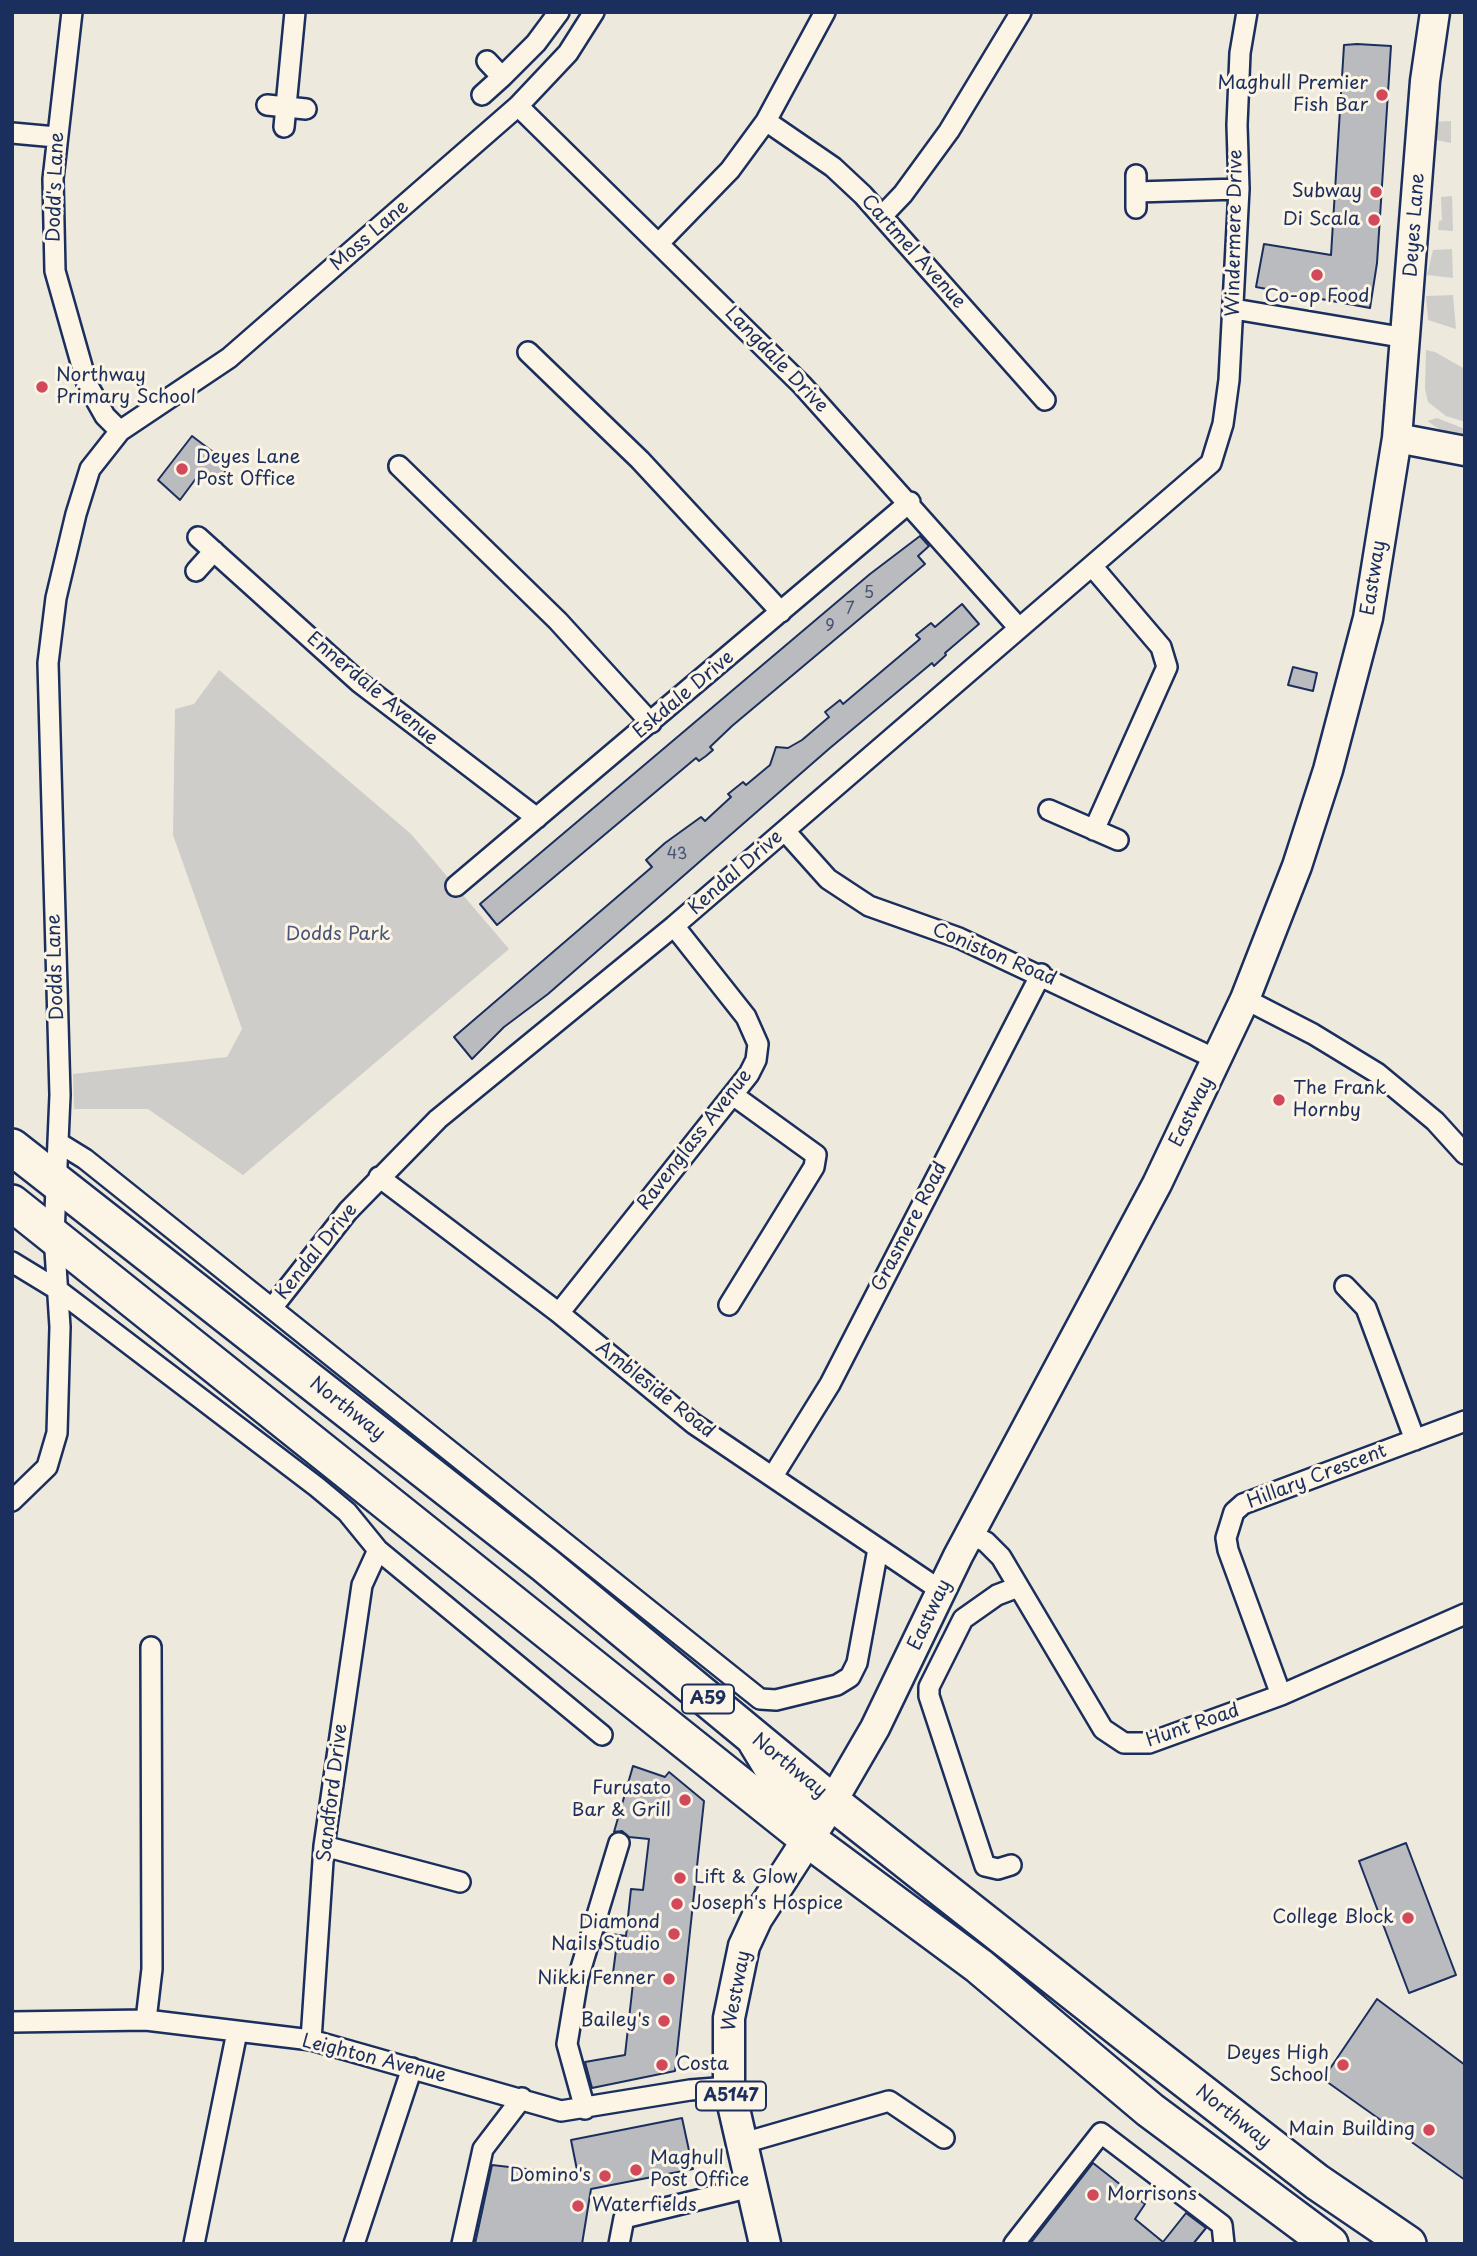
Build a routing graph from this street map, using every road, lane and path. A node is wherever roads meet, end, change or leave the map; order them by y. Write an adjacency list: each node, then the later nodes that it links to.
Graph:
1 (72, 12): 16 (street, Dodd's Lane)
2 (295, 12): 13 (street)
3 (559, 12): 10 (street)
4 (594, 12): 12 (street, Moss Lane)
5 (825, 12): 14 (street)
6 (1021, 12): 19 (street)
7 (1247, 12): 17 (street, Windermere Drive)
8 (1434, 12): 22 (street, Deyes Lane)
9 (487, 61): 10 (street)
10 (502, 77): 11 (street)
11 (482, 95)
12 (519, 106): 20 (street, Langdale Drive); 25 (street, Moss Lane)
13 (306, 109)
14 (766, 121): 19 (street, Cartmel Avenue); 20 (street)
15 (12, 133): 16 (street)
16 (57, 137): 25 (street, Dodd's Lane)
17 (1239, 189): 18 (street); 21 (street, Windermere Drive)
18 (1136, 192)
19 (882, 216): 24 (street, Cartmel Avenue)
20 (660, 242): 30 (street, Langdale Drive)
21 (1234, 309): 22 (street); 28 (street, Windermere Drive)
22 (1406, 338): 26 (street, Deyes Lane)
23 (528, 352): 35 (street)
24 (1045, 400)
25 (120, 431): 49 (street, Dodds Lane)
26 (1397, 438): 27 (street); 46 (street, Eastway)
27 (1465, 451)
28 (1216, 453): 33 (street, Kendal Drive)
29 (399, 466): 37 (street)
30 (910, 502): 35 (street, Eskdale Drive); 36 (street, Langdale Drive)
31 (198, 537): 32 (street, Ennerdale Avenue)
32 (214, 551): 34 (street); 39 (street, Ennerdale Avenue)
33 (1092, 566): 36 (street, Kendal Drive); 40 (street)
34 (196, 571)
35 (781, 612): 37 (street, Eskdale Drive)
36 (1018, 627): 41 (street, Kendal Drive)
37 (651, 723): 39 (street, Eskdale Drive)
38 (1049, 810): 40 (street)
39 (537, 818): 43 (street, Eskdale Drive)
40 (1094, 830): 42 (street)
41 (785, 831): 44 (street, Kendal Drive); 45 (street, Coniston Road)
42 (1118, 840)
43 (456, 887)
44 (674, 926): 48 (street, Ravenglass Avenue); 52 (street, Kendal Drive)
45 (1041, 974): 47 (street, Coniston Road); 65 (street, Grasmere Road)
46 (1245, 999): 47 (street, Eastway); 51 (street)
47 (1217, 1060): 67 (street, Eastway)
48 (733, 1095): 59 (street); 61 (street, Ravenglass Avenue)
49 (60, 1143): 53 (street, Dodds Lane); 60 (street, Northway)
50 (12, 1147): 53 (highway, Northway / A59)
51 (1465, 1154)
52 (379, 1177): 60 (street, Kendal Drive); 61 (street, Ambleside Road)
53 (58, 1183): 55 (street, Dodds Lane); 62 (highway); 75 (highway, Northway / A59)
54 (12, 1203): 55 (highway, A59)
55 (54, 1235): 58 (street, Dodds Lane); 62 (highway, A59)
56 (12, 1262): 58 (street)
57 (1345, 1286): 64 (street)
58 (58, 1290): 66 (street, Dodds Lane); 69 (street)
59 (730, 1305)
60 (272, 1308): 68 (street, Northway)
61 (559, 1314): 65 (street, Ambleside Road)
62 (221, 1369): 78 (highway, A59)
63 (1465, 1421): 64 (street, Hillary Crescent)
64 (1415, 1440): 74 (street, Hillary Crescent)
65 (773, 1476): 68 (street, Ambleside Road)
66 (12, 1501)
67 (970, 1534): 70 (street, Hunt Road); 71 (street, Eastway)
68 (878, 1549): 71 (street, Ambleside Road)
69 (378, 1550): 76 (street); 80 (street, Sandford Drive)
70 (1018, 1587): 74 (street, Hunt Road); 81 (street)
71 (940, 1590): 77 (street, Eastway)
72 (1465, 1614): 74 (street, Hunt Road)
73 (151, 1647): 83 (street)
74 (1281, 1695)
75 (747, 1731): 77 (highway, Northway / A59); 78 (main road)
76 (602, 1735)
77 (832, 1802): 78 (main road, Westway / A5147); 102 (highway, Northway / A59)
78 (809, 1840): 88 (main road, Westway / A5147); 101 (highway, A59)
79 (619, 1843): 90 (street)
80 (324, 1846): 82 (street); 86 (street, Sandford Drive)
81 (1011, 1865)
82 (460, 1882)
83 (146, 2020): 84 (street, Leighton Avenue); 85 (street, Leighton Avenue)
84 (12, 2022)
85 (237, 2032): 86 (street, Leighton Avenue); 94 (street)
86 (311, 2040): 87 (street, Leighton Avenue)
87 (412, 2068): 89 (street, Leighton Avenue); 95 (street)
88 (730, 2087): 90 (street, Leighton Avenue); 92 (main road, Westway / A5147)
89 (522, 2098): 90 (street, Leighton Avenue); 96 (street)
90 (585, 2109)
91 (944, 2138): 92 (street)
92 (740, 2144): 93 (main road, Westway / A5147)
93 (751, 2187): 97 (street); 98 (main road, Westway / A5147)
94 (194, 2244)
95 (354, 2244)
96 (462, 2244)
97 (619, 2244)
98 (765, 2244)
99 (1014, 2244): 100 (street)
100 (1224, 2244)
101 (1331, 2244)
102 (1408, 2244)

